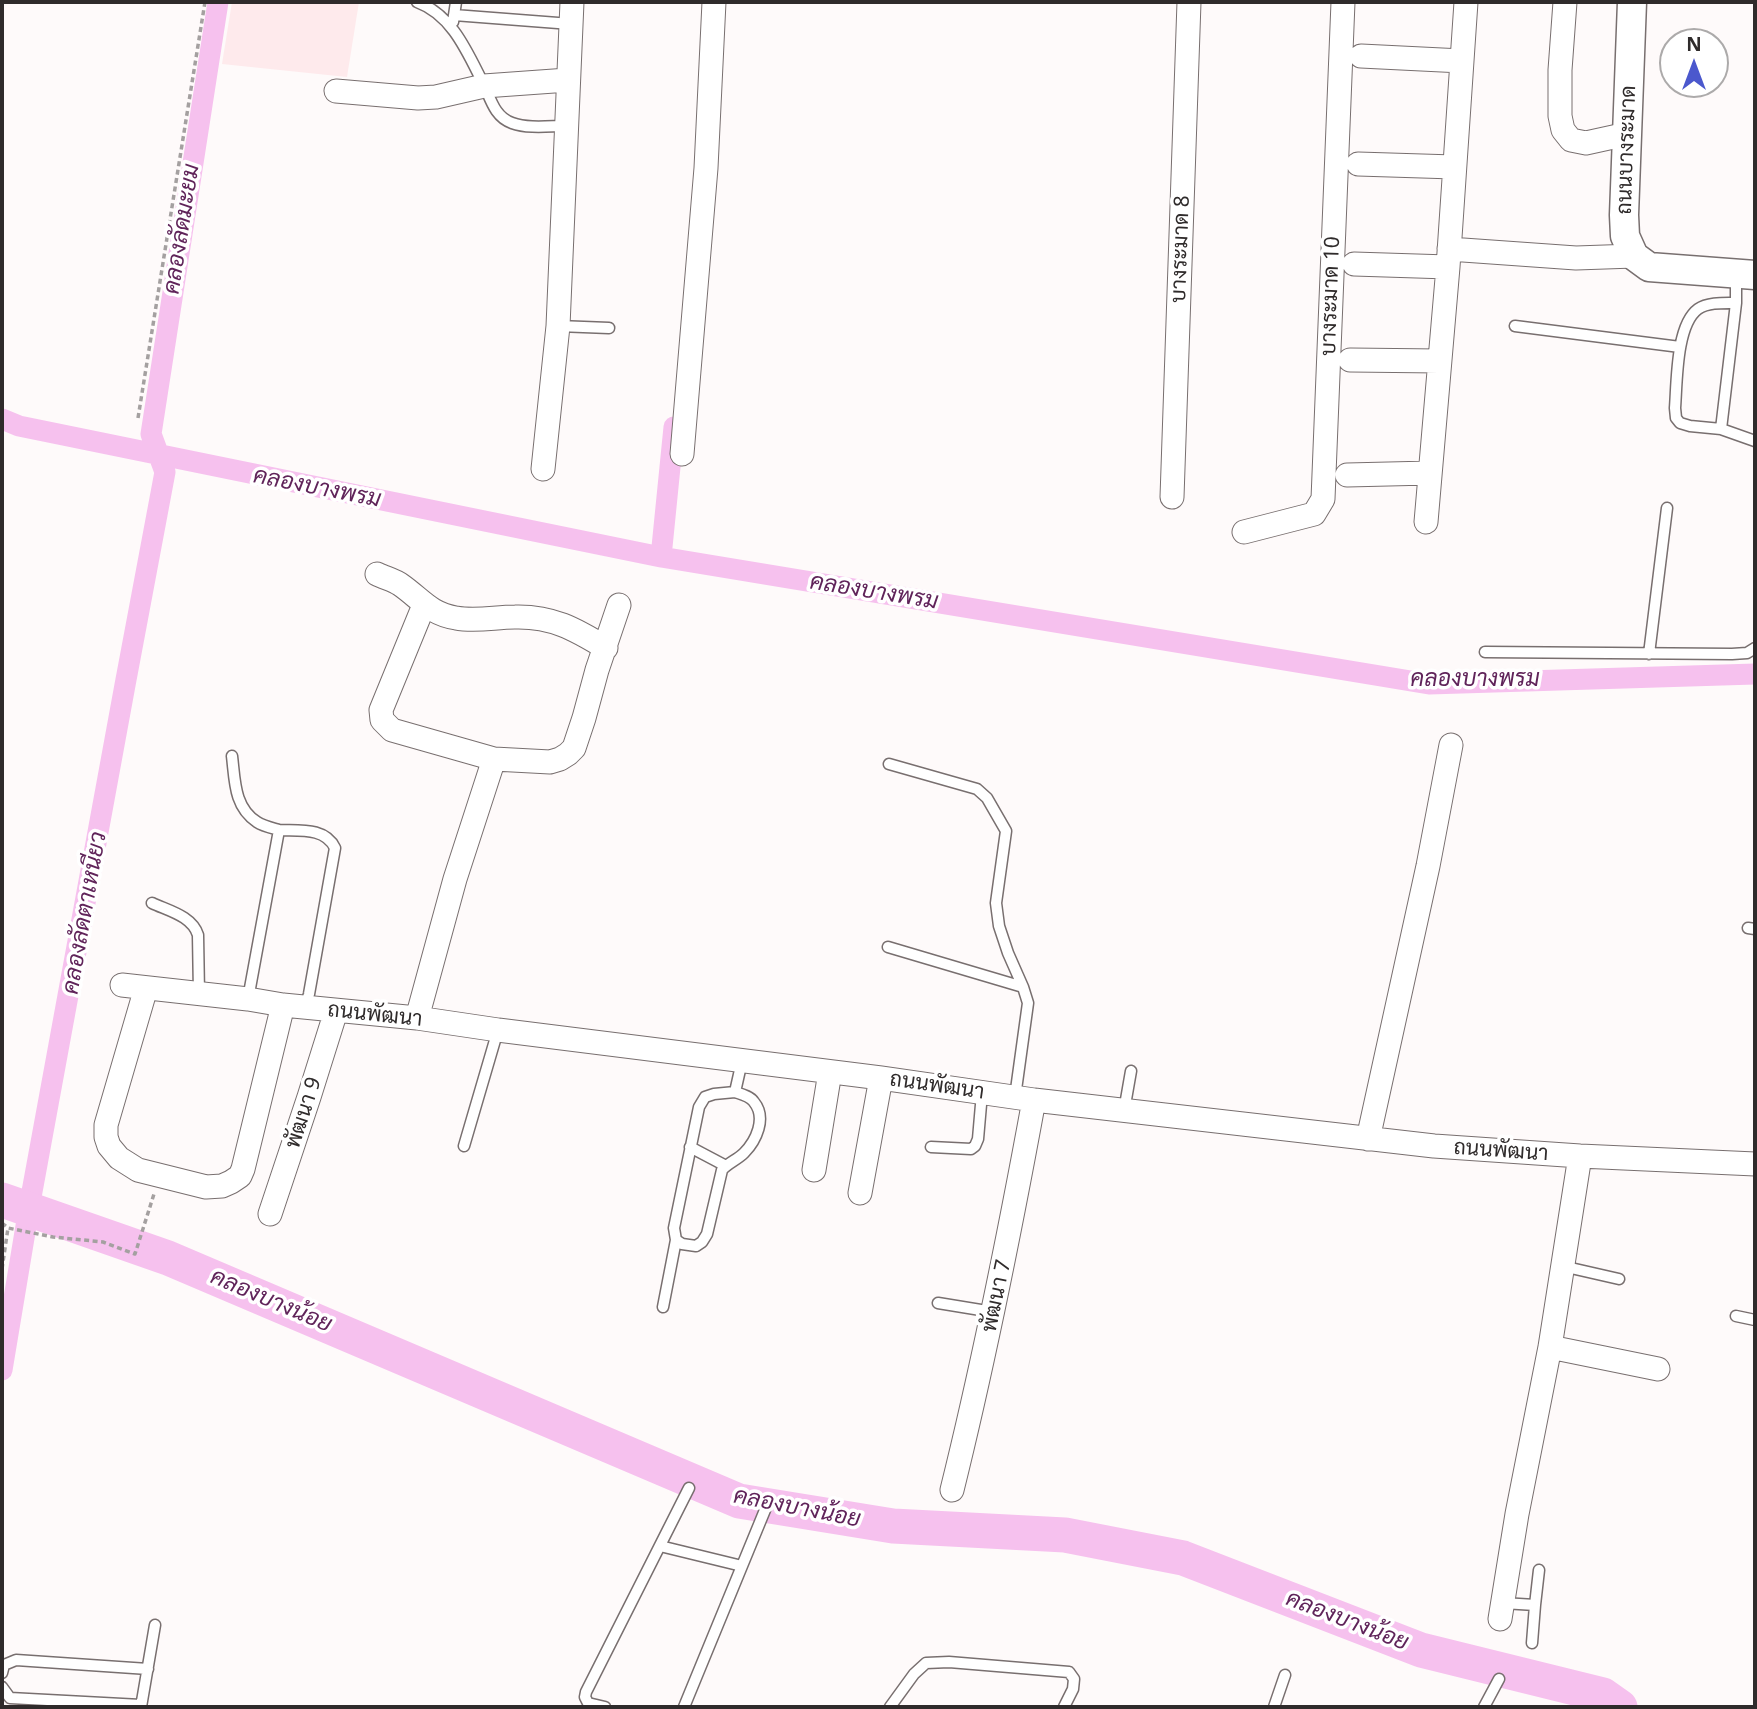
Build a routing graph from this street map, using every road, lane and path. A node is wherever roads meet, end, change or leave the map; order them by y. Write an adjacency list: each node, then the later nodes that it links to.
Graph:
1 (205, 2): 33 (path)
2 (417, 2): 12 (lane)
3 (456, 2): 11 (lane)
4 (714, 2): 36 (street)
5 (1189, 2): 40 (street, บางระมาด 8)
6 (1343, 2): 43 (street, บางระมาด 10)
7 (1466, 2): 14 (street)
8 (1565, 2): 19 (street)
9 (1632, 2): 19 (street, ถนนบางระมาด)
10 (572, 13): 11 (lane); 15 (street)
11 (454, 15): 12 (lane)
12 (452, 28): 16 (lane)
13 (1361, 56): 14 (street)
14 (1462, 61): 21 (street)
15 (568, 80): 16 (street); 18 (street)
16 (484, 86): 17 (street); 18 (lane)
17 (336, 91)
18 (566, 126): 27 (street)
19 (1627, 134): 22 (street, ถนนบางระมาด)
20 (1358, 164): 21 (street)
21 (1454, 167): 23 (street)
22 (1634, 256): 23 (street); 25 (street)
23 (1449, 258): 24 (street); 32 (street)
24 (1354, 264)
25 (1746, 275): 26 (lane)
26 (1735, 303): 30 (lane); 34 (lane)
27 (558, 326): 29 (lane); 37 (street)
28 (1515, 326): 30 (lane)
29 (609, 328)
30 (1680, 347): 34 (lane)
31 (1350, 360): 32 (street)
32 (1439, 361): 38 (street)
33 (138, 418)
34 (1721, 429): 35 (lane)
35 (1755, 441)
36 (682, 454)
37 (543, 469)
38 (1430, 473): 39 (street); 42 (street)
39 (1347, 475)
40 (1172, 497)
41 (1667, 508): 50 (lane)
42 (1426, 522)
43 (1244, 532)
44 (376, 574): 45 (street)
45 (424, 606): 47 (street); 53 (street)
46 (619, 606): 47 (street)
47 (606, 648): 53 (street)
48 (1755, 648): 50 (lane)
49 (1485, 652): 50 (lane)
50 (1649, 654)
51 (1451, 745): 75 (street)
52 (232, 756): 55 (lane)
53 (494, 759): 65 (street)
54 (889, 764): 59 (lane)
55 (279, 830): 62 (lane); 63 (lane)
56 (152, 903): 61 (lane)
57 (888, 947): 59 (lane)
58 (122, 985): 60 (street, ถนนพัฒนา)
59 (1023, 987): 73 (lane)
60 (146, 988): 61 (street, ถนนพัฒนา); 83 (street)
61 (199, 994): 62 (street, ถนนพัฒนา)
62 (248, 999): 63 (street, ถนนพัฒนา)
63 (294, 1007): 64 (street, ถนนพัฒนา); 83 (street)
64 (336, 1011): 65 (street, ถนนพัฒนา); 85 (street, พัฒนา 9)
65 (417, 1018): 66 (street, ถนนพัฒนา)
66 (498, 1030): 67 (street, ถนนพัฒนา); 76 (lane)
67 (742, 1061): 69 (street, ถนนพัฒนา); 71 (lane)
68 (1131, 1071): 74 (lane)
69 (830, 1072): 70 (street, ถนนพัฒนา); 82 (street)
70 (881, 1078): 72 (street, ถนนพัฒนา); 84 (street)
71 (735, 1092): 77 (lane); 81 (lane)
72 (982, 1093): 73 (street, ถนนพัฒนา); 78 (lane)
73 (1025, 1098): 74 (street, ถนนพัฒนา); 94 (street, พัฒนา 7)
74 (1124, 1111): 75 (street, ถนนพัฒนา)
75 (1368, 1139): 79 (street, ถนนพัฒนา)
76 (464, 1146)
77 (690, 1147): 81 (lane); 88 (lane)
78 (931, 1147)
79 (1580, 1156): 80 (street, ถนนพัฒนา); 89 (street)
80 (1755, 1164)
81 (726, 1166): 88 (lane)
82 (814, 1170)
83 (160, 1175): 87 (path)
84 (860, 1192)
85 (270, 1214)
86 (2, 1223): 87 (path)
87 (8, 1228): 90 (path)
88 (676, 1240): 93 (lane)
89 (1562, 1266): 91 (lane); 97 (street)
90 (2, 1269)
91 (1619, 1279)
92 (938, 1303): 94 (lane)
93 (663, 1307)
94 (993, 1312): 100 (street, พัฒนา 7)
95 (1736, 1316): 96 (lane)
96 (1755, 1320)
97 (1550, 1347): 98 (street); 106 (street)
98 (1658, 1369)
99 (689, 1488): 102 (lane)
100 (952, 1490)
101 (765, 1510): 103 (lane)
102 (660, 1546): 103 (lane); 115 (lane)
103 (742, 1566): 116 (lane)
104 (1539, 1570): 105 (lane)
105 (1535, 1605): 106 (lane); 108 (lane)
106 (1501, 1611)
107 (155, 1625): 109 (lane)
108 (1532, 1643)
109 (148, 1669): 110 (lane); 114 (lane)
110 (2, 1673)
111 (1285, 1675): 119 (lane)
112 (1499, 1679): 120 (lane)
113 (2, 1687): 114 (lane)
114 (141, 1706)
115 (605, 1707)
116 (684, 1707)
117 (890, 1707): 118 (lane)
118 (1064, 1707)
119 (1274, 1707)
120 (1484, 1707)

